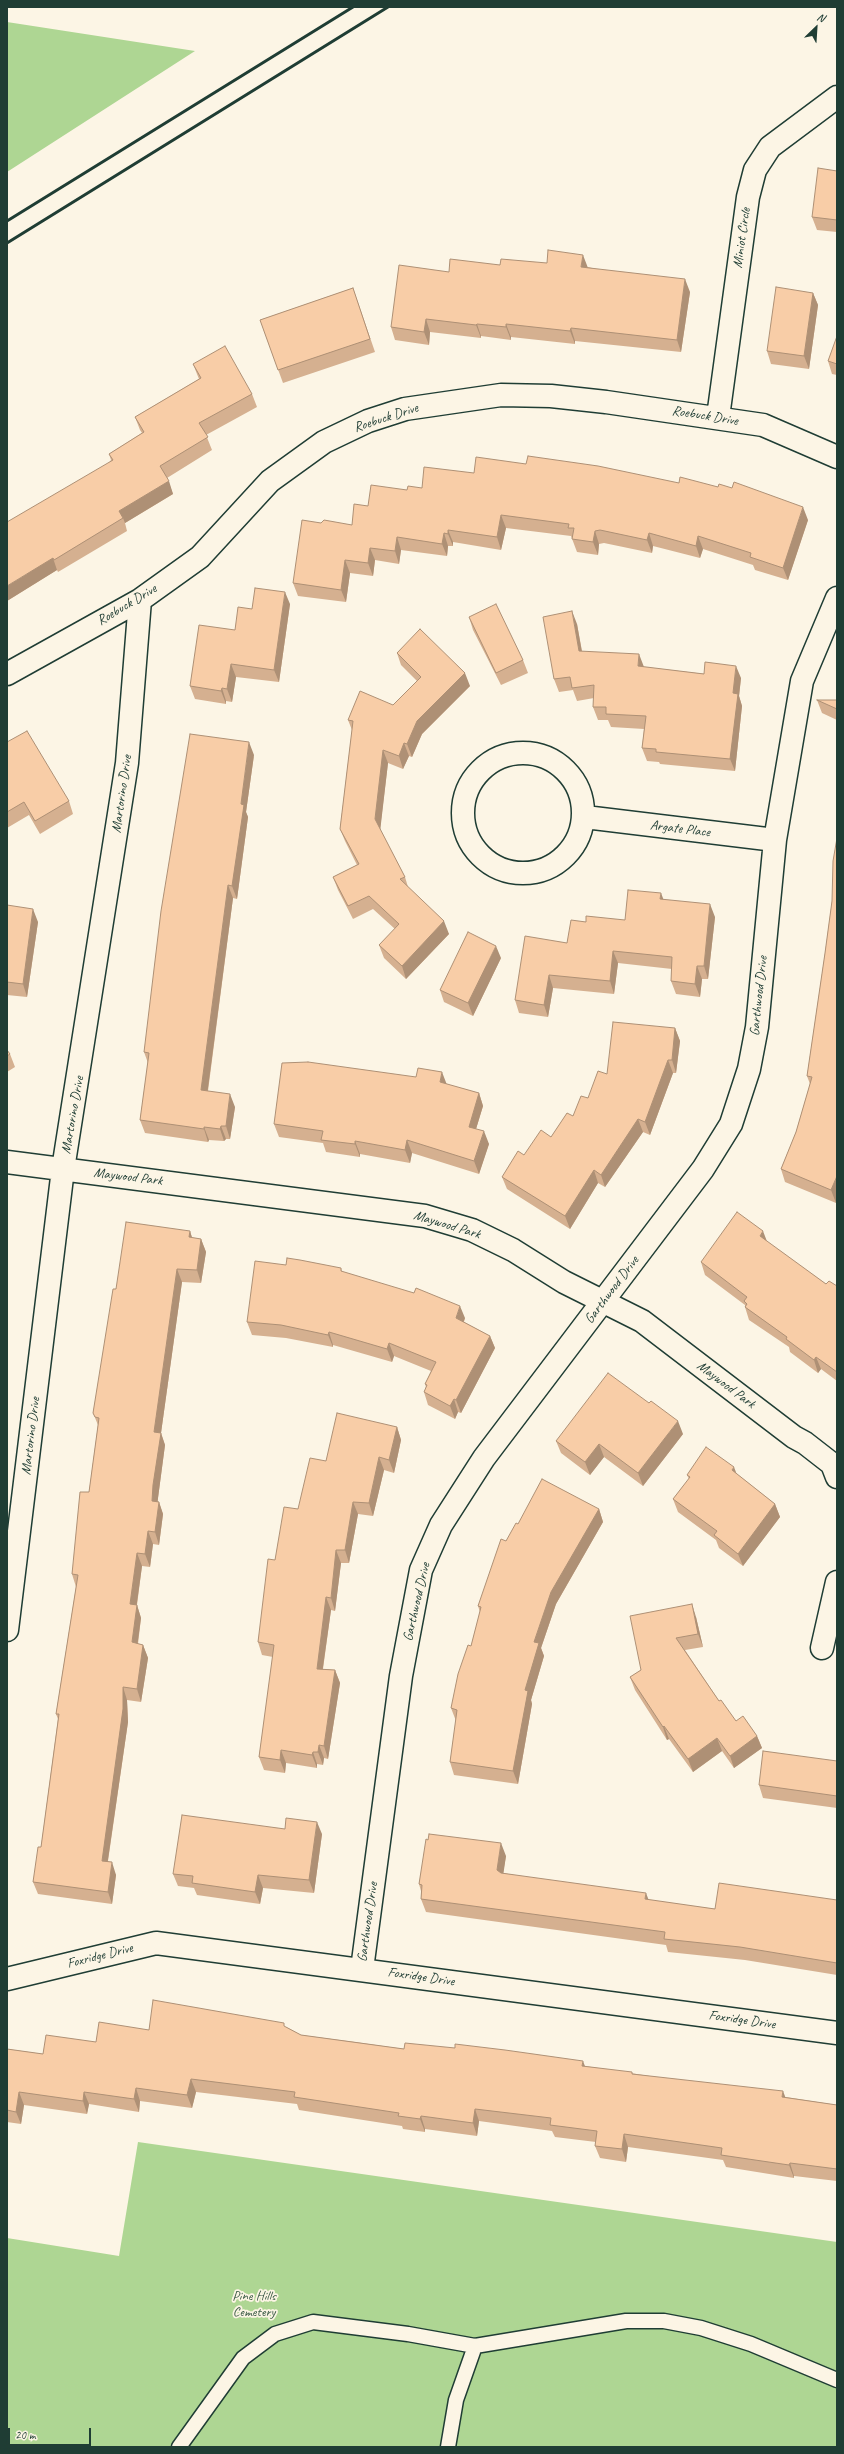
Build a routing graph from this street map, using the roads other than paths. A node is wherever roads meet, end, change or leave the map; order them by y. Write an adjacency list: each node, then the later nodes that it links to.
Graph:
1 (837, 97): 2 (street, Miniot Circle)
2 (718, 417): 3 (street, Roebuck Drive); 5 (street, Roebuck Drive)
3 (837, 457)
4 (837, 598): 8 (street, Garthwood Drive)
5 (140, 600): 6 (street, Roebuck Drive); 10 (street, Martorino Drive)
6 (7, 674)
7 (585, 817): 7 (street); 8 (street, Argate Place)
8 (775, 840): 11 (street, Garthwood Drive)
9 (7, 1162): 10 (street, Maywood Park)
10 (63, 1168): 11 (street, Maywood Park); 14 (street, Martorino Drive)
11 (602, 1302): 12 (street, Maywood Park); 16 (street, Garthwood Drive)
12 (837, 1477)
13 (837, 1582): 15 (street)
14 (7, 1630)
15 (822, 1648)
16 (362, 1970): 17 (street, Foxridge Drive); 18 (street, Foxridge Drive)
17 (7, 1979)
18 (837, 2033)
19 (475, 2346): 20 (lane); 21 (lane); 22 (lane)
20 (837, 2380)
21 (179, 2447)
22 (448, 2447)

